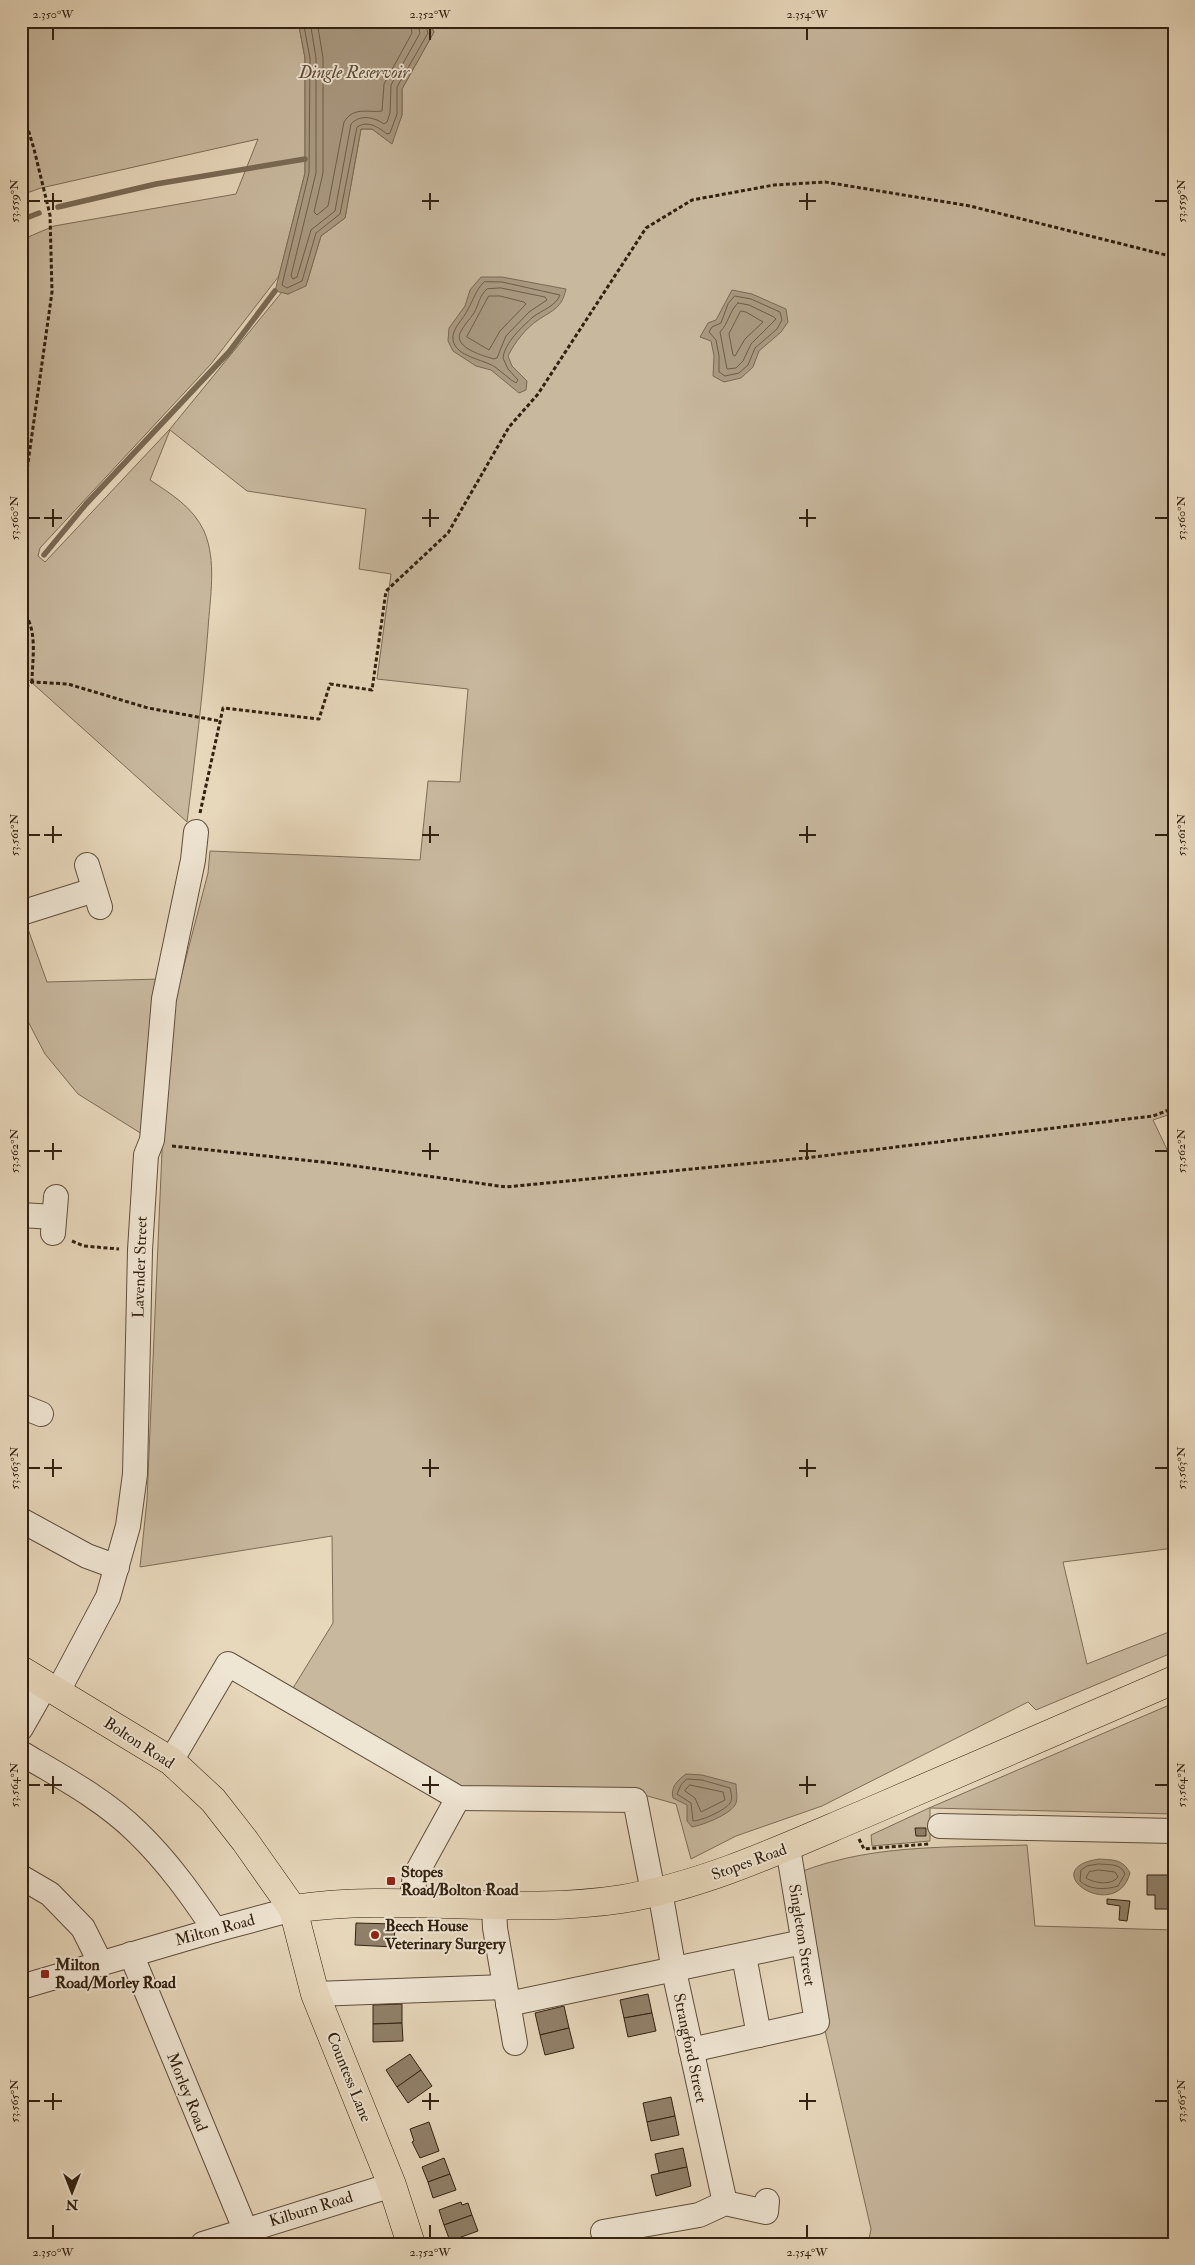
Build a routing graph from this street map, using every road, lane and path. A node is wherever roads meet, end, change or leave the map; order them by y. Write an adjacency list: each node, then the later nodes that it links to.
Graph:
1 (21, 106): 3 (path)
2 (1174, 257): 7 (path)
3 (21, 513)
4 (21, 610): 5 (path)
5 (32, 682): 6 (path); 7 (path)
6 (21, 692)
7 (220, 721): 8 (path)
8 (196, 832): 12 (street, Lavender Street)
9 (86, 864): 10 (street)
10 (21, 913)
11 (1174, 1108): 12 (path)
12 (146, 1155): 15 (street, Lavender Street)
13 (21, 1215): 14 (street)
14 (54, 1216): 15 (path)
15 (140, 1250): 17 (street, Lavender Street)
16 (21, 1520): 17 (street)
17 (118, 1567): 20 (street, Lavender Street)
18 (21, 1670): 20 (main road, Bolton Road)
19 (1174, 1680): 25 (main road, Stopes Road)
20 (52, 1688): 21 (street, Lavender Street); 23 (main road, Bolton Road)
21 (21, 1728)
22 (21, 1753): 34 (street)
23 (171, 1761): 24 (street); 33 (main road, Bolton Road)
24 (458, 1798): 30 (street, Strangford Street); 31 (street)
25 (849, 1820): 26 (path); 28 (main road, Stopes Road)
26 (940, 1826): 27 (street)
27 (1174, 1831)
28 (788, 1848): 30 (main road, Stopes Road); 35 (street, Singleton Street)
29 (21, 1877): 38 (street)
30 (656, 1892): 32 (main road, Stopes Road); 39 (street, Strangford Street)
31 (411, 1904): 32 (main road, Stopes Road); 33 (main road, Stopes Road)
32 (494, 1906): 42 (street)
33 (293, 1909): 34 (street, Milton Road); 41 (main road, Countess Lane)
34 (215, 1930): 36 (street, Milton Road)
35 (803, 1942): 37 (street); 43 (street, Singleton Street)
36 (131, 1954): 38 (street, Milton Road); 49 (street, Morley Road)
37 (744, 1956): 39 (street); 43 (street)
38 (101, 1964): 40 (street, Milton Road)
39 (674, 1971): 42 (street); 45 (street, Strangford Street)
40 (21, 1987)
41 (315, 1994): 42 (street); 46 (main road, Countess Lane)
42 (507, 1995): 44 (street)
43 (759, 2035): 45 (street)
44 (515, 2043)
45 (691, 2050): 48 (street, Strangford Street)
46 (392, 2185): 49 (street, Kilburn Road); 52 (main road, Countess Lane)
47 (767, 2201): 48 (street)
48 (725, 2203): 50 (street)
49 (244, 2229): 51 (street, Kilburn Road)
50 (603, 2232)
51 (203, 2244)
52 (411, 2244)

